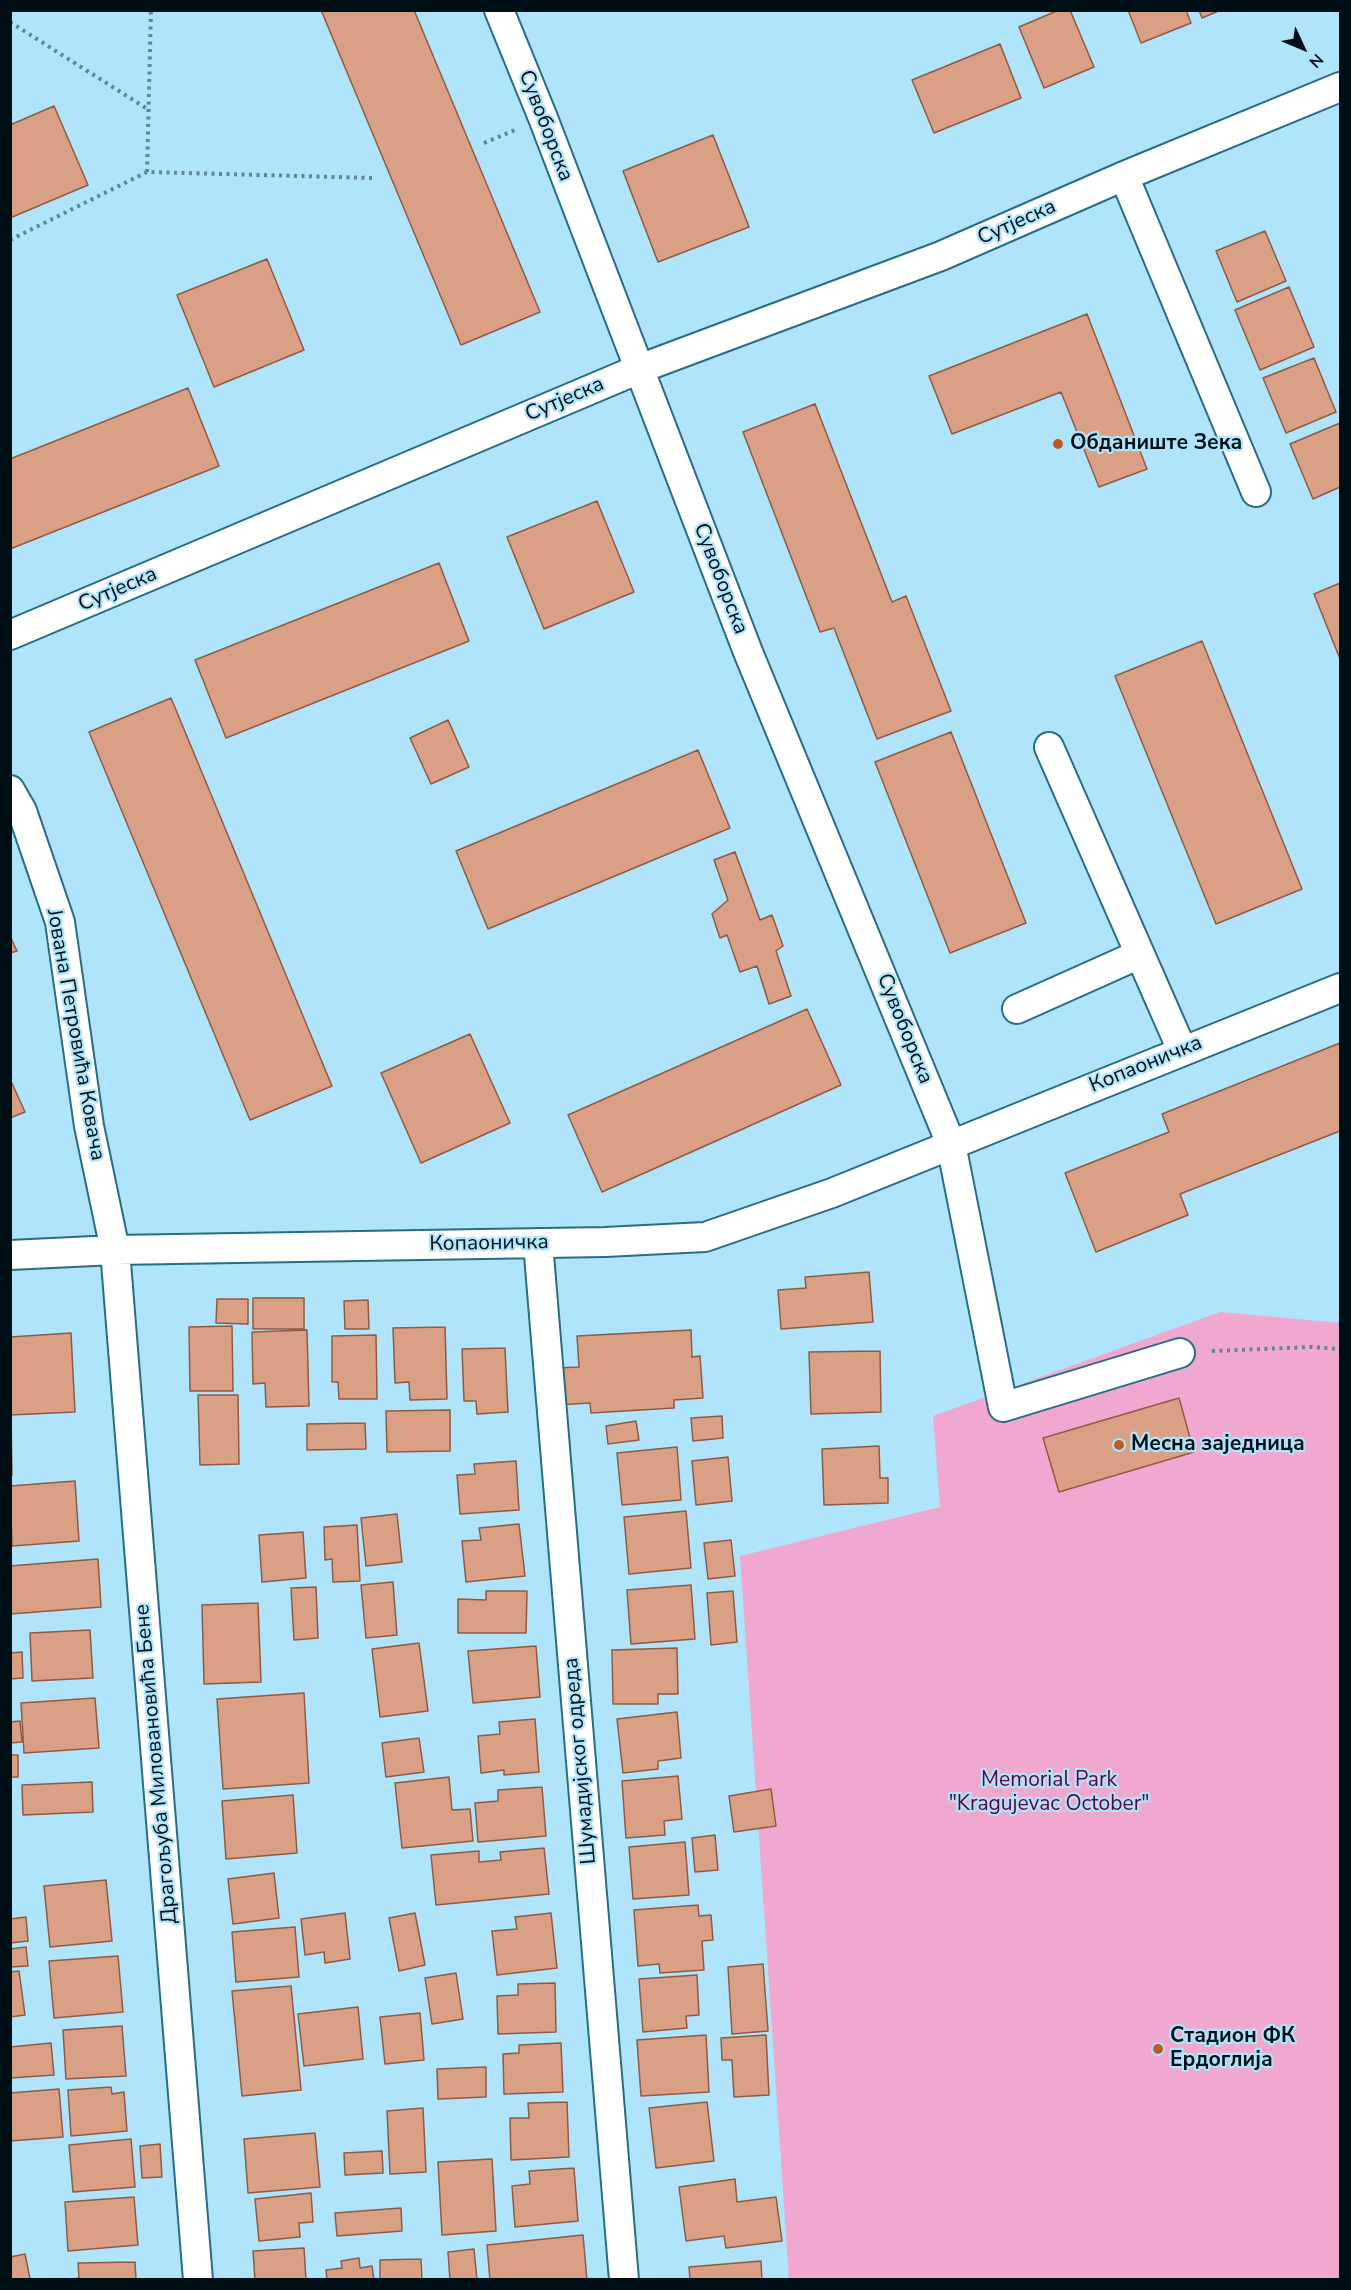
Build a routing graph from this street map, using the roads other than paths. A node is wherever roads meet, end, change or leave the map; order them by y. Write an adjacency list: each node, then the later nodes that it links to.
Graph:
1 (499, 10): 4 (street, Сувоборска)
2 (1341, 87): 3 (street, Сутјеска)
3 (1124, 176): 4 (street, Сутјеска); 5 (street)
4 (639, 369): 6 (street, Сутјеска); 13 (street, Сувоборска)
5 (1256, 492)
6 (10, 635)
7 (1049, 747): 9 (street)
8 (10, 790): 15 (street, Јована Петровића Ковача)
9 (1140, 954): 11 (street); 12 (street)
10 (1341, 988): 12 (street, Копаоничка)
11 (1017, 1009)
12 (1182, 1050): 13 (street, Копаоничка)
13 (951, 1144): 14 (street, Копаоничка); 17 (street)
14 (538, 1243): 15 (street, Копаоничка); 19 (street, Шумадијског одреда)
15 (115, 1250): 16 (street, Копаоничка); 18 (street, Драгољуба Миловановића Бене)
16 (10, 1255)
17 (1180, 1353)
18 (198, 2280)
19 (624, 2280)

